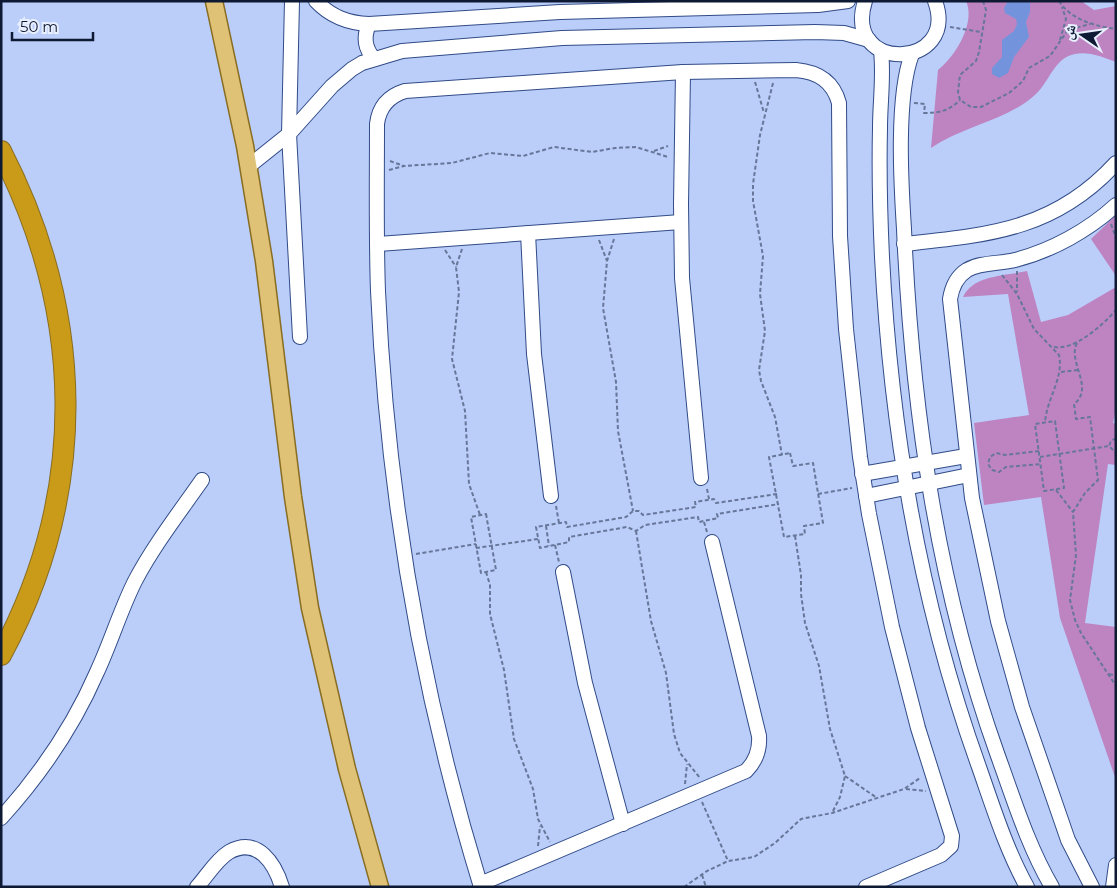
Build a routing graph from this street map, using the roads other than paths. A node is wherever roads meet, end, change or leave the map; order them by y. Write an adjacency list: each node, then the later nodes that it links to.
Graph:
1 (214, 1): 16 (main road)
2 (292, 1): 13 (street)
3 (316, 1): 7 (street)
4 (848, 1): 7 (street)
5 (865, 1): 8 (street)
6 (935, 1): 10 (street)
7 (369, 24): 11 (street)
8 (869, 40): 9 (street); 11 (street)
9 (881, 51): 10 (street); 25 (street)
10 (912, 54): 21 (street)
11 (374, 59): 13 (street)
12 (683, 72): 18 (street); 20 (street); 30 (street)
13 (289, 134): 16 (street); 22 (street)
14 (1, 151): 35 (highway)
15 (1116, 163): 21 (street)
16 (249, 166): 42 (main road)
17 (1116, 205): 23 (street)
18 (681, 222): 19 (street); 27 (street)
19 (528, 233): 20 (street); 32 (street)
20 (378, 244): 39 (street)
21 (904, 244): 24 (street)
22 (300, 337)
23 (966, 456): 24 (street); 26 (street)
24 (925, 463): 25 (street); 29 (street)
25 (903, 467): 30 (street); 31 (street)
26 (969, 475): 29 (street); 46 (street)
27 (701, 478)
28 (202, 480): 36 (street)
29 (928, 484): 31 (street); 45 (street)
30 (864, 486): 31 (street); 43 (street)
31 (906, 488): 44 (street)
32 (551, 496)
33 (712, 542): 37 (street)
34 (563, 572): 37 (street)
35 (1, 655)
36 (1, 818)
37 (623, 824): 39 (street)
38 (1116, 865): 47 (street)
39 (481, 885)
40 (197, 887): 41 (street)
41 (282, 887)
42 (380, 887)
43 (866, 887)
44 (1027, 887)
45 (1052, 887)
46 (1092, 887)
47 (1113, 887)

